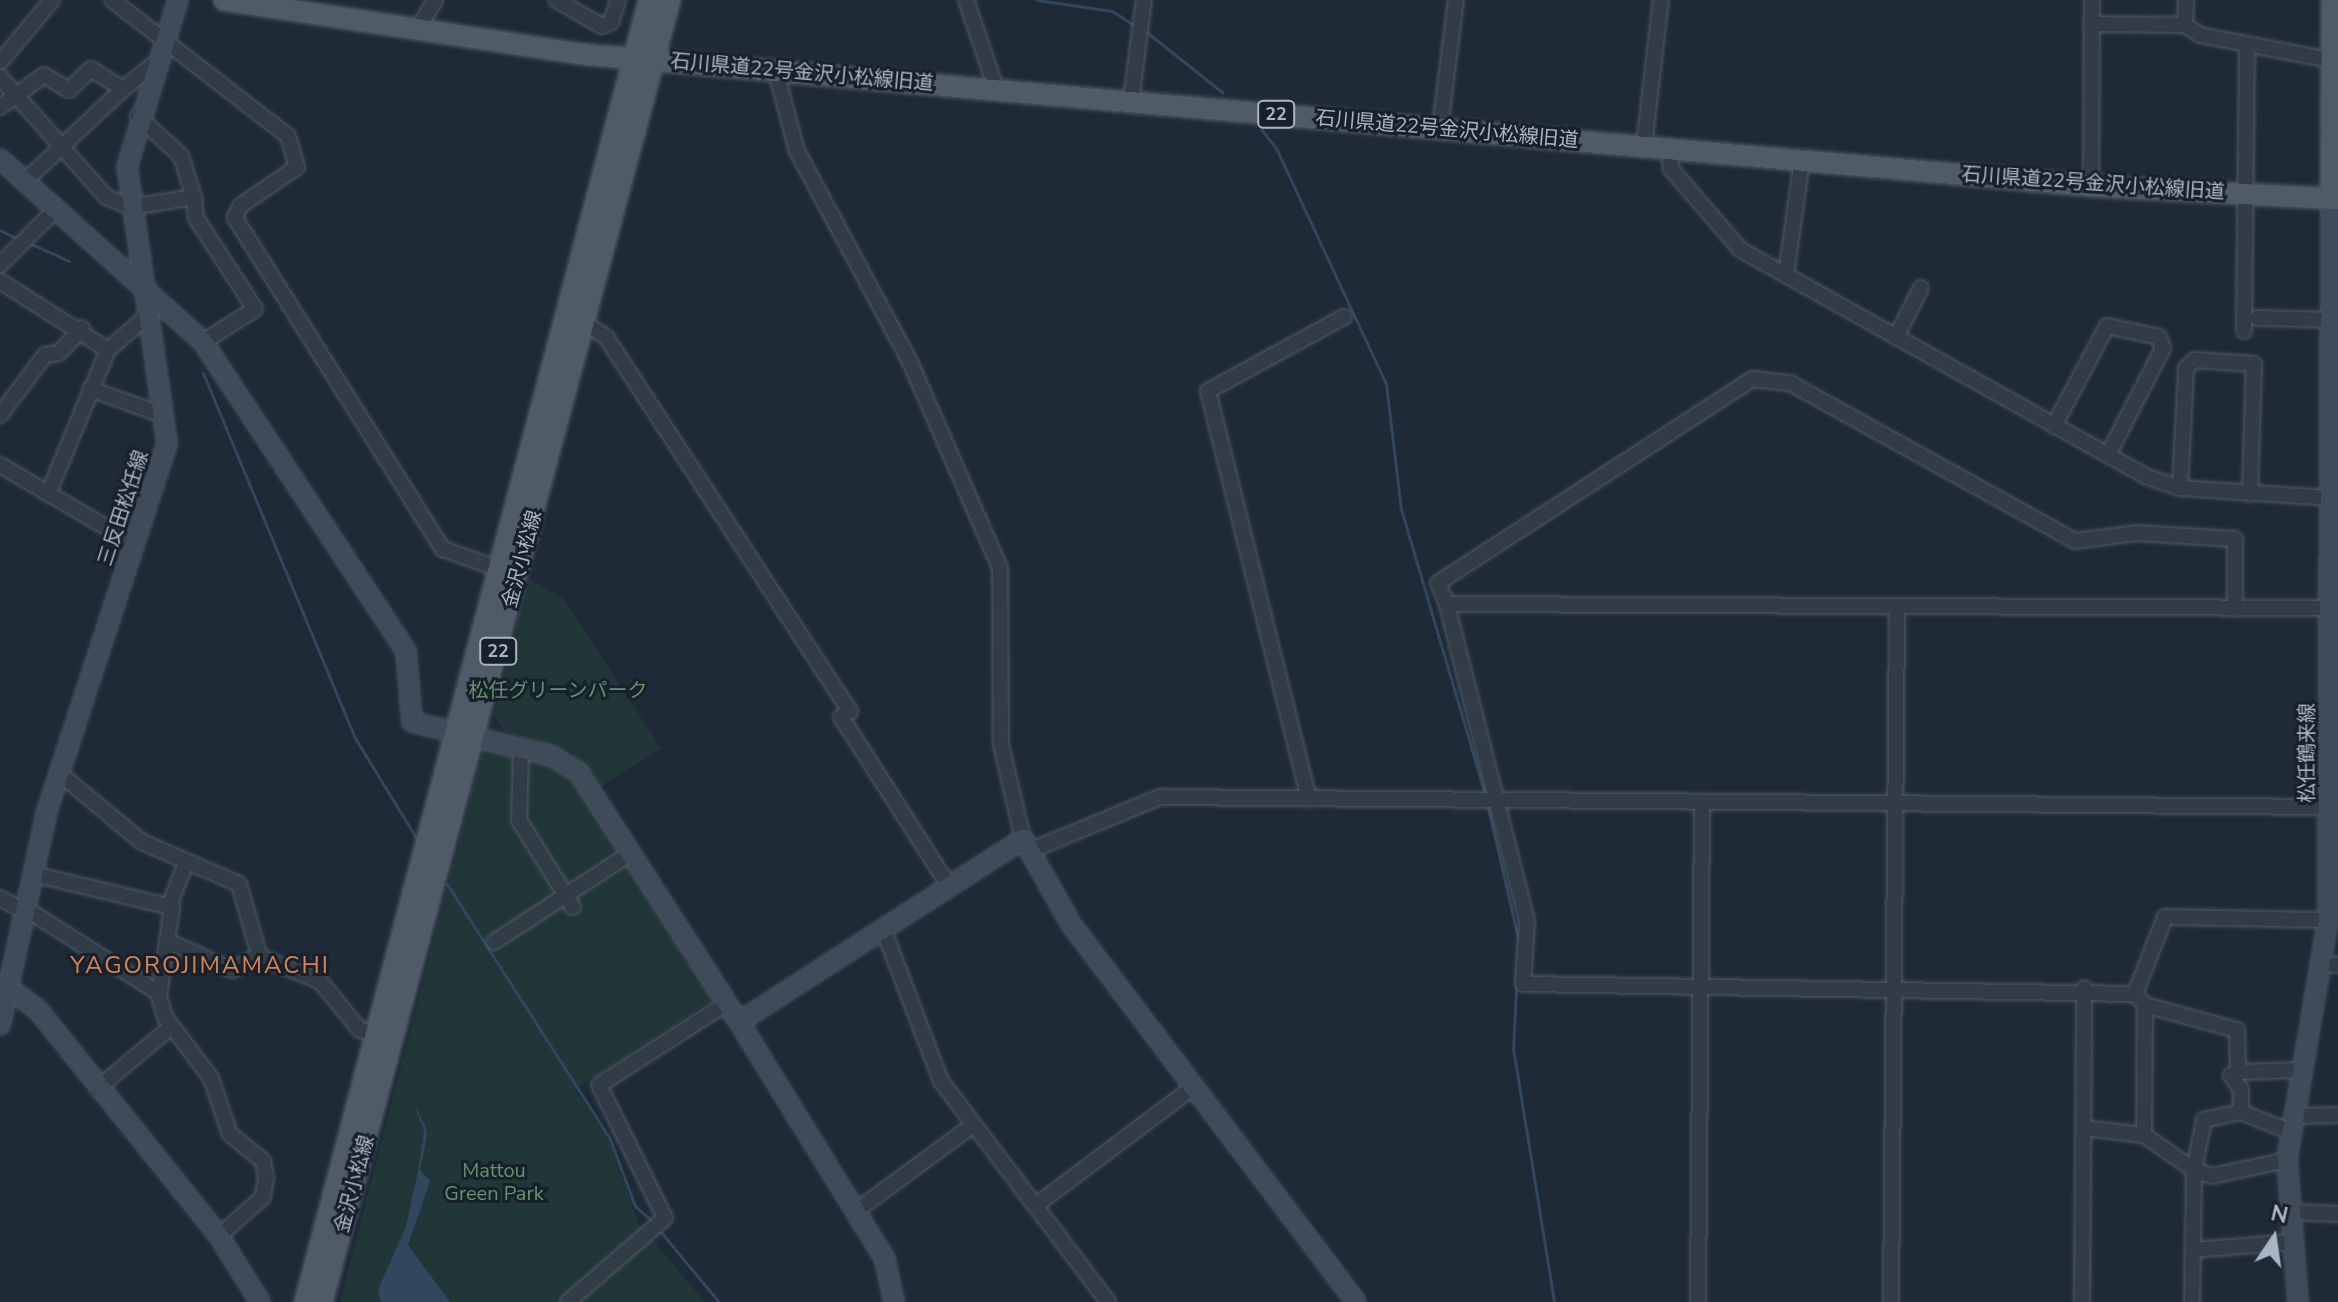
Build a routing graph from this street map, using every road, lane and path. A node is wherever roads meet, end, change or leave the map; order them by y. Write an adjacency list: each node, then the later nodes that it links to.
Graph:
1 (52, 0): 25 (street)
2 (112, 0): 20 (street)
3 (178, 0): 20 (street, 三反田松任線)
4 (224, 0): 19 (main road, 石川県道22号金沢小松線旧道 / 22)
5 (435, 0): 19 (street)
6 (556, 0): 7 (street)
7 (618, 0)
8 (649, 0): 22 (main road, 金沢小松線 / 22)
9 (670, 0): 23 (main road, 金沢小松線 / 22)
10 (966, 0): 29 (street)
11 (1144, 0): 32 (street)
12 (1456, 0): 35 (street)
13 (1661, 0): 36 (street)
14 (2092, 0): 17 (street)
15 (2186, 0): 18 (street)
16 (2332, 0): 24 (main road)
17 (2091, 24): 18 (street); 42 (street)
18 (2185, 25): 21 (street)
19 (416, 32): 22 (main road, 石川県道22号金沢小松線旧道 / 22)
20 (164, 38): 26 (street, 三反田松任線); 74 (street)
21 (2247, 46): 24 (street); 43 (street)
22 (631, 59): 23 (main road, 石川県道22号金沢小松線旧道 / 22); 74 (main road, 金沢小松線 / 22)
23 (653, 60): 27 (main road, 石川県道22号金沢小松線旧道 / 22); 57 (main road, 金沢小松線 / 22)
24 (2335, 61): 45 (main road)
25 (0, 62)
26 (153, 65): 30 (street); 34 (street, 三反田松任線)
27 (775, 68): 29 (main road, 石川県道22号金沢小松線旧道 / 22); 88 (street)
28 (0, 77): 31 (street)
29 (996, 88): 32 (main road, 石川県道22号金沢小松線旧道 / 22)
30 (123, 89): 31 (street); 38 (street)
31 (20, 96): 33 (street); 38 (street)
32 (1131, 101): 35 (main road, 石川県道22号金沢小松線旧道 / 22)
33 (0, 107)
34 (138, 116): 44 (street); 46 (street, 三反田松任線)
35 (1440, 128): 36 (main road, 石川県道22号金沢小松線旧道 / 22)
36 (1644, 146): 37 (main road, 石川県道22号金沢小松線旧道 / 22)
37 (1669, 148): 40 (main road, 石川県道22号金沢小松線旧道 / 22); 49 (street)
38 (56, 149): 41 (street); 46 (street)
39 (0, 159): 41 (street)
40 (1802, 159): 42 (main road, 石川県道22号金沢小松線旧道 / 22); 49 (street)
41 (24, 182): 47 (street)
42 (2091, 186): 43 (main road, 石川県道22号金沢小松線旧道 / 22)
43 (2247, 195): 45 (main road, 石川県道22号金沢小松線旧道 / 22); 59 (street)
44 (194, 197): 46 (street); 61 (street)
45 (2335, 199): 56 (street, 松任鶴来線)
46 (131, 207): 51 (street, 三反田松任線)
47 (54, 211): 48 (street); 51 (street)
48 (0, 265)
49 (1786, 275): 60 (street)
50 (0, 281): 58 (street)
51 (142, 287): 53 (street, 三反田松任線); 61 (street)
52 (1921, 288): 60 (street)
53 (147, 316): 62 (street); 65 (street, 三反田松任線)
54 (1344, 317): 83 (street)
55 (2257, 318): 56 (street)
56 (2335, 320): 72 (street, 松任鶴来線)
57 (586, 324): 80 (main road, 金沢小松線 / 22); 92 (street)
58 (82, 328): 62 (street); 64 (street)
59 (2244, 331)
60 (1896, 337): 66 (street)
61 (203, 342): 80 (street)
62 (108, 350): 63 (street)
63 (90, 389): 65 (street); 70 (street)
64 (0, 415)
65 (163, 415): 73 (street, 三反田松任線)
66 (2054, 426): 67 (street); 67 (street)
67 (2108, 455): 69 (street)
68 (0, 465): 70 (street)
69 (2180, 488): 71 (street); 71 (street)
70 (48, 494): 73 (street)
71 (2250, 494): 72 (street)
72 (2329, 498): 75 (street, 松任鶴来線)
73 (133, 543): 82 (street, 三反田松任線)
74 (499, 569): 80 (main road, 金沢小松線 / 22)
75 (2334, 581): 77 (street, 松任鶴来線)
76 (1447, 604): 78 (street); 79 (street); 84 (street)
77 (2330, 608): 79 (street); 87 (street, 松任鶴来線)
78 (1897, 609): 79 (street); 86 (street)
79 (2235, 609)
80 (465, 738): 81 (street); 113 (main road, 金沢小松線 / 22); 135 (main road, 金沢小松線 / 22)
81 (521, 750): 89 (street); 94 (street)
82 (58, 772): 90 (street); 91 (street, 三反田松任線)
83 (1309, 799): 84 (street); 88 (street)
84 (1499, 801): 85 (street); 104 (street)
85 (1702, 801): 86 (street); 104 (street)
86 (1896, 801): 87 (street); 105 (street)
87 (2329, 807): 97 (street, 松任鶴来線)
88 (1026, 845): 92 (street); 116 (street)
89 (631, 853): 94 (street); 109 (street)
90 (187, 861): 95 (street); 101 (street)
91 (33, 874): 95 (street); 96 (street, 三反田松任線)
92 (949, 886): 98 (street)
93 (0, 898): 96 (street)
94 (569, 901): 100 (street)
95 (169, 906): 99 (street)
96 (25, 911): 103 (street, 三反田松任線); 107 (street)
97 (2328, 920): 102 (street, 松任鶴来線); 108 (street)
98 (884, 931): 110 (street); 121 (street)
99 (167, 941): 101 (street); 107 (street)
100 (494, 942)
101 (260, 955): 113 (street)
102 (2332, 965): 114 (street, 松任鶴来線)
103 (4, 985): 111 (street, 三反田松任線); 117 (street)
104 (1699, 986): 105 (street); 140 (street)
105 (1892, 987): 106 (street); 141 (street)
106 (2084, 988): 108 (street); 122 (street)
107 (159, 993): 112 (street)
108 (2140, 999): 115 (street); 123 (street)
109 (727, 1003): 110 (street); 136 (street)
110 (739, 1022): 127 (street)
111 (0, 1025)
112 (172, 1026): 117 (street); 130 (street)
113 (377, 1035): 134 (main road, 金沢小松線 / 22)
114 (2301, 1070): 115 (street); 120 (street, 松任鶴来線)
115 (2238, 1072): 118 (street)
116 (1195, 1086): 126 (street); 139 (street)
117 (97, 1089): 130 (street)
118 (2241, 1112): 120 (street); 125 (street)
119 (2338, 1115): 120 (street)
120 (2290, 1123): 124 (street, 松任鶴来線)
121 (973, 1125): 126 (street); 127 (street)
122 (2084, 1128): 123 (street); 142 (street)
123 (2144, 1135): 125 (street)
124 (2287, 1160): 125 (street); 128 (street, 松任鶴来線)
125 (2194, 1170): 132 (street)
126 (1035, 1206): 138 (street)
127 (856, 1211): 137 (street)
128 (2291, 1212): 129 (street); 131 (street, 松任鶴来線)
129 (2338, 1214)
130 (219, 1236): 133 (street)
131 (2293, 1242): 132 (street); 144 (street, 松任鶴来線)
132 (2193, 1250): 143 (street)
133 (260, 1302)
134 (305, 1302)
135 (322, 1302)
136 (568, 1302)
137 (894, 1302)
138 (1108, 1302)
139 (1355, 1302)
140 (1698, 1302)
141 (1891, 1302)
142 (2082, 1302)
143 (2192, 1302)
144 (2298, 1302)

